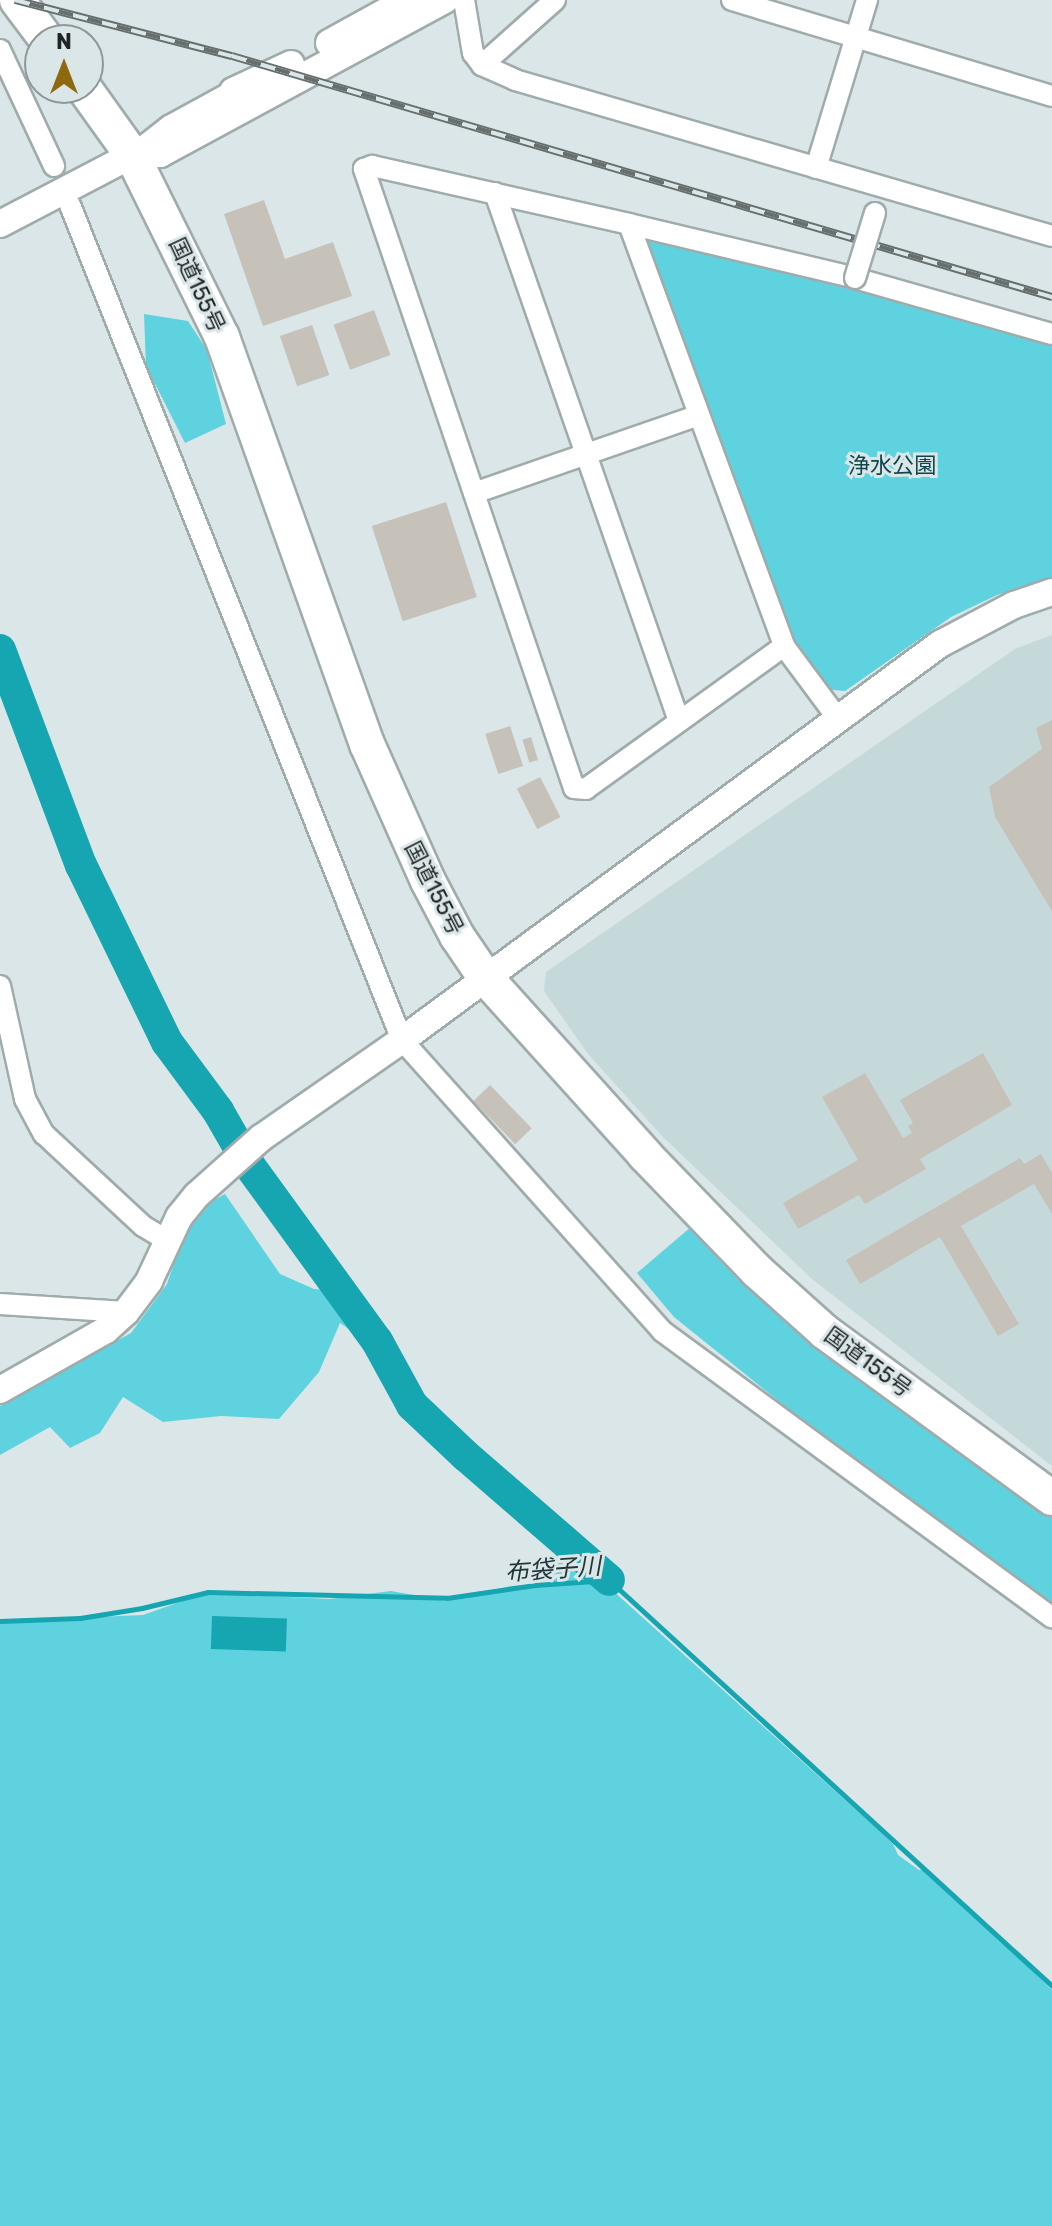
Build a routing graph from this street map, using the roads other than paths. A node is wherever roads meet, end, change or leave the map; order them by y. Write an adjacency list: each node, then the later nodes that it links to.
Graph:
1 (17, 0): 8 (highway)
2 (407, 0): 12 (street)
3 (445, 0): 15 (street)
4 (464, 0): 11 (street)
5 (555, 0): 11 (street)
6 (732, 0): 9 (street)
7 (867, 0): 9 (street)
8 (35, 24)
9 (857, 37): 13 (street); 17 (street)
10 (0, 50): 16 (street)
11 (482, 65): 17 (street)
12 (233, 91): 15 (street)
13 (1052, 96)
14 (95, 104): 15 (highway, 国道155号)
15 (132, 155): 21 (street); 33 (highway, 国道155号)
16 (54, 166)
17 (816, 168): 18 (street)
18 (882, 188): 23 (street); 24 (street, bridge)
19 (495, 193): 22 (street); 27 (street); 28 (street)
20 (70, 205): 35 (street)
21 (0, 224)
22 (629, 224): 24 (street); 26 (street)
23 (1052, 236)
24 (855, 278): 25 (street)
25 (1052, 334)
26 (699, 415): 27 (street); 30 (street)
27 (587, 454): 28 (street); 32 (street)
28 (474, 493): 32 (street)
29 (1052, 592): 31 (street)
30 (784, 646): 31 (street); 32 (street)
31 (839, 720): 33 (street)
32 (679, 721)
33 (485, 977): 35 (street); 40 (highway, 国道155号)
34 (0, 986): 36 (street)
35 (402, 1040): 36 (street); 41 (street)
36 (166, 1240): 38 (street)
37 (0, 1304): 38 (street)
38 (126, 1312): 39 (street)
39 (0, 1390)
40 (1052, 1498)
41 (1052, 1618)

